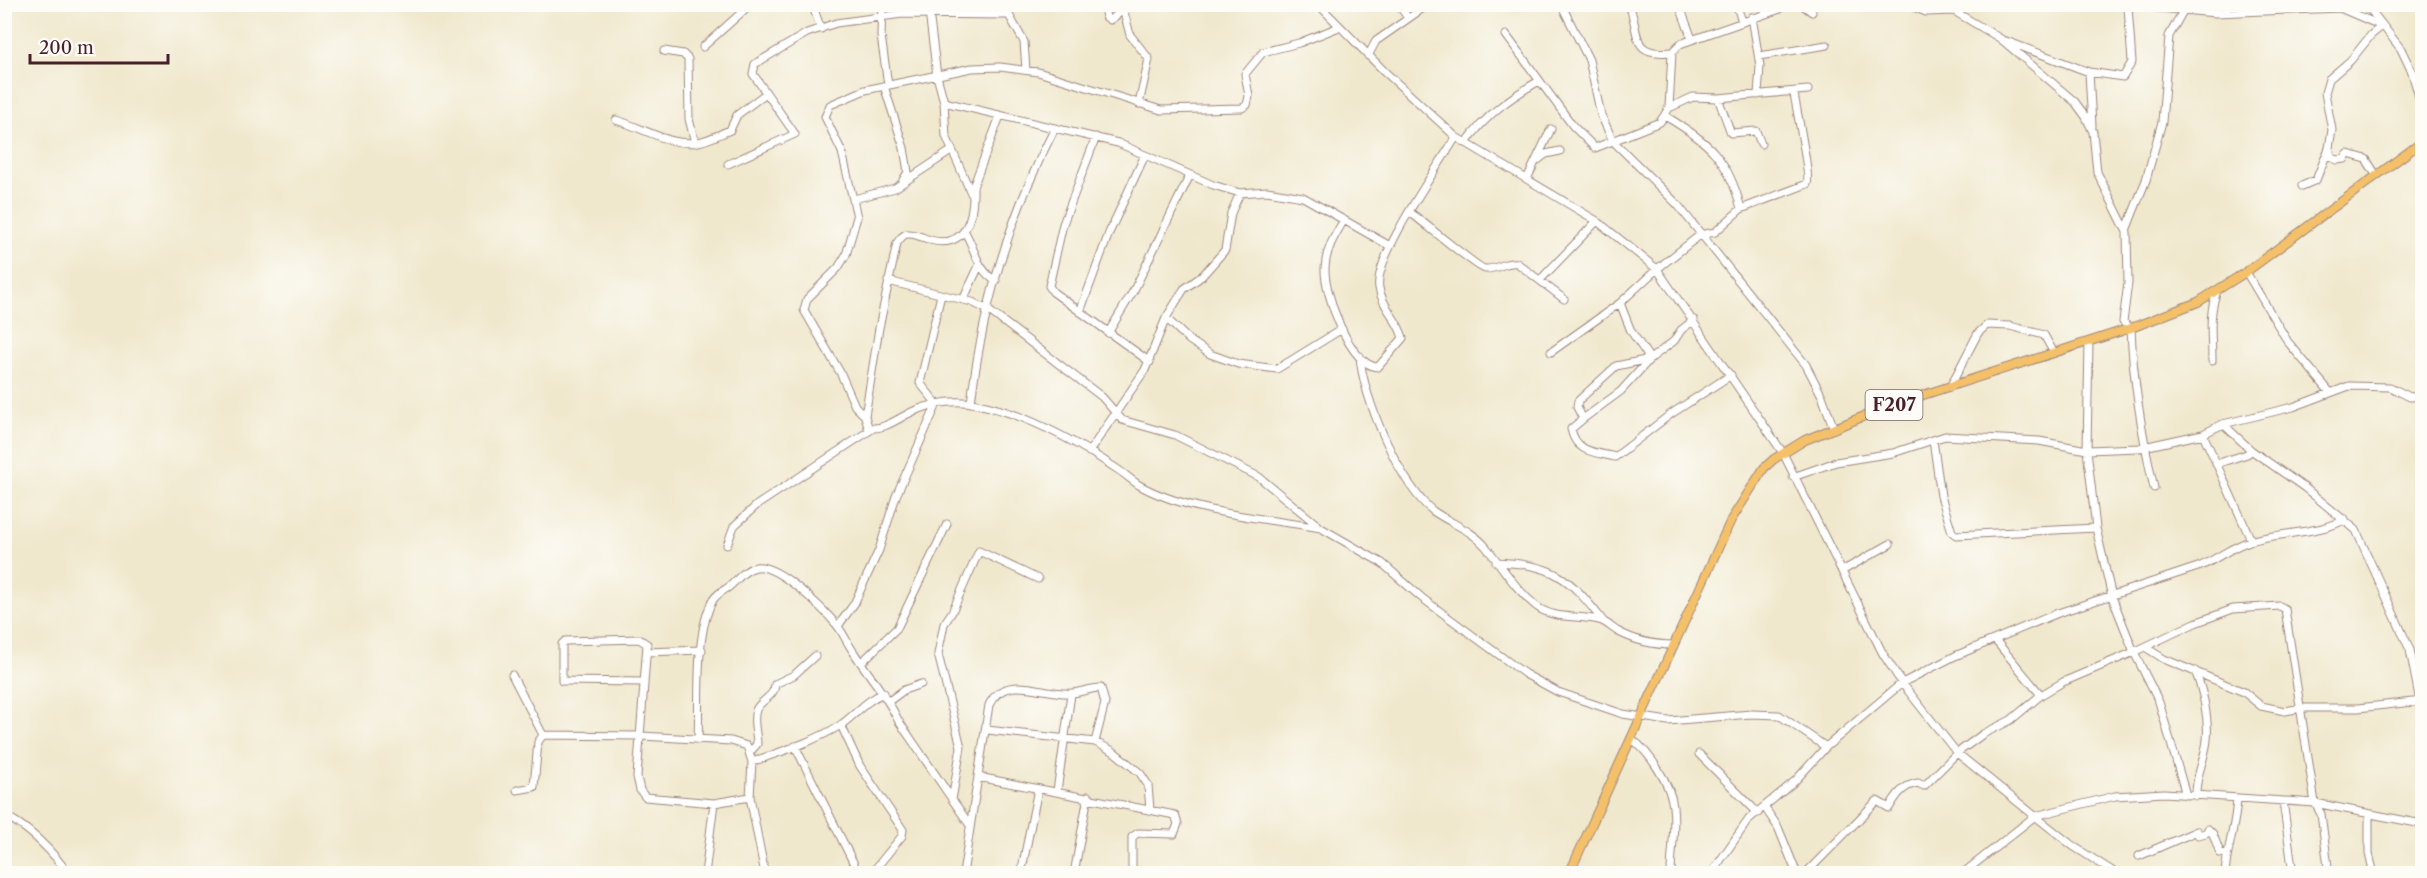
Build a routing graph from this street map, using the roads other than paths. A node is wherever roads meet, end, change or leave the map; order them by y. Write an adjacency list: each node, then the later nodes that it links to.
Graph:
1 (751, 4): 41 (street)
2 (812, 4): 36 (street)
3 (882, 4): 29 (street)
4 (928, 4): 30 (street)
5 (1008, 4): 28 (street)
6 (1103, 4): 25 (street)
7 (1132, 4): 25 (street)
8 (1318, 4): 35 (street)
9 (1398, 4): 32 (street)
10 (1429, 4): 32 (street)
11 (1561, 4): 68 (street)
12 (1629, 4): 43 (street)
13 (1679, 4): 38 (street)
14 (1736, 4): 33 (street)
15 (1785, 4): 31 (street)
16 (1801, 4): 26 (street)
17 (1907, 4): 23 (street)
18 (2115, 4): 22 (street)
19 (2218, 4): 27 (street)
20 (2367, 4): 34 (street)
21 (2320, 6): 27 (street); 34 (street)
22 (2128, 7): 24 (street); 47 (street)
23 (1952, 8): 39 (street)
24 (2183, 11): 27 (street); 88 (street)
25 (1124, 12): 57 (street)
26 (1812, 12)
27 (2216, 13)
28 (1009, 15): 30 (street); 46 (street)
29 (882, 16): 30 (street); 36 (street); 50 (street)
30 (929, 16): 48 (street)
31 (1752, 17): 33 (street); 45 (street)
32 (1408, 18): 44 (street)
33 (1742, 21): 38 (street)
34 (2382, 26): 59 (street); 73 (street)
35 (1339, 27): 44 (street); 57 (street)
36 (820, 29): 53 (street)
37 (1506, 35): 49 (street)
38 (1692, 39): 43 (street)
39 (2001, 39): 47 (street); 65 (street)
40 (1827, 45): 45 (street)
41 (703, 47)
42 (664, 51): 70 (street)
43 (1672, 52): 58 (street)
44 (1368, 56): 67 (street)
45 (1759, 56): 54 (street)
46 (1026, 70): 48 (street); 57 (street)
47 (2089, 72): 65 (street)
48 (937, 76): 50 (street); 56 (street)
49 (1539, 81): 68 (street); 71 (street)
50 (886, 85): 82 (street); 86 (street)
51 (1808, 90): 52 (street)
52 (1794, 93): 54 (street); 87 (street)
53 (765, 94): 70 (street); 78 (street)
54 (1758, 95): 55 (street)
55 (1718, 98): 58 (street); 72 (street)
56 (944, 102): 60 (street); 74 (street)
57 (1139, 104)
58 (1669, 108): 61 (street)
59 (2422, 108)
60 (1000, 116): 63 (street); 85 (street)
61 (1665, 116): 68 (street); 87 (street)
62 (616, 120): 70 (street)
63 (1055, 128): 66 (street); 102 (street)
64 (1551, 129): 77 (street)
65 (2093, 132): 90 (street)
66 (1096, 137): 76 (street); 109 (street)
67 (1456, 137): 71 (street); 89 (street)
68 (1612, 141): 95 (street)
69 (2422, 142): 80 (main road, F207)
70 (695, 143)
71 (1466, 143): 81 (street)
72 (1761, 144)
73 (2329, 148): 80 (street); 83 (street)
74 (951, 151): 82 (street); 85 (street)
75 (1560, 151): 77 (street)
76 (1145, 155): 79 (street); 109 (street)
77 (1535, 162): 81 (street)
78 (728, 164)
79 (1190, 175): 84 (street); 114 (street)
80 (2376, 175): 99 (main road, F207)
81 (1527, 179): 92 (street)
82 (900, 184): 86 (street)
83 (2302, 186)
84 (1240, 193): 91 (street); 110 (street)
85 (973, 198): 93 (street)
86 (855, 199): 129 (street)
87 (1742, 209): 95 (street)
88 (2133, 212): 90 (street); 94 (street)
89 (1411, 213): 96 (street); 101 (street)
90 (2119, 215): 94 (street)
91 (1344, 220): 96 (street); 113 (street)
92 (1597, 221): 98 (street); 101 (street)
93 (965, 232): 97 (street); 100 (street)
94 (2127, 232): 112 (street)
95 (1700, 235): 98 (street); 133 (street)
96 (1390, 246): 118 (street)
97 (979, 266): 102 (street); 106 (street)
98 (1657, 269): 107 (street); 111 (street)
99 (2246, 272): 103 (main road, F207); 124 (street)
100 (888, 280): 104 (street); 129 (street)
101 (1540, 280): 105 (street)
102 (996, 281): 108 (street)
103 (2217, 291): 112 (main road, F207); 120 (street)
104 (941, 295): 106 (street); 127 (street)
105 (1564, 299)
106 (963, 300): 108 (street)
107 (1620, 303): 116 (street); 119 (street)
108 (988, 310): 126 (street); 128 (street)
109 (1080, 312): 114 (street)
110 (1166, 318): 113 (street); 121 (street)
111 (1694, 320): 119 (street); 122 (street)
112 (2132, 328): 115 (main road, F207); 136 (street)
113 (1342, 329): 118 (street)
114 (1108, 333): 121 (street)
115 (2089, 342): 117 (main road, F207); 137 (street)
116 (1551, 352)
117 (2054, 353): 123 (main road, F207); 123 (street)
118 (1360, 357): 151 (street)
119 (1650, 359): 130 (street); 130 (street)
120 (2212, 361)
121 (1150, 362): 128 (street)
122 (1731, 375): 130 (street); 140 (street)
123 (1950, 387): 133 (main road, F207)
124 (2329, 391): 125 (street); 131 (street)
125 (2422, 396)
126 (971, 403): 127 (street); 139 (street)
127 (937, 404): 132 (street); 156 (street)
128 (1116, 412): 139 (street); 146 (street)
129 (865, 416): 132 (street)
130 (1583, 419)
131 (2223, 424): 134 (street); 138 (street)
132 (872, 429): 149 (street)
133 (1834, 429): 140 (main road, F207)
134 (2203, 434): 136 (street); 141 (street)
135 (1933, 440): 137 (street); 142 (street); 147 (street)
136 (2144, 447): 137 (street); 143 (street)
137 (2087, 450): 147 (street)
138 (2251, 450): 141 (street); 144 (street)
139 (1089, 452): 146 (street)
140 (1783, 453): 142 (street); 158 (main road, F207)
141 (2216, 464): 148 (street)
142 (1793, 477): 152 (street)
143 (2154, 488)
144 (2345, 519): 148 (street); 174 (street)
145 (947, 524): 164 (street)
146 (1321, 528): 177 (street)
147 (2096, 528): 154 (street)
148 (2251, 540): 154 (street)
149 (727, 544)
150 (1890, 544): 152 (street)
151 (1496, 562): 155 (street); 155 (street)
152 (1842, 571): 168 (street)
153 (1038, 579): 201 (street)
154 (2112, 597): 157 (street); 162 (street)
155 (1603, 621): 158 (street)
156 (838, 626): 160 (street); 164 (street)
157 (1995, 640): 168 (street); 172 (street)
158 (1674, 645): 177 (main road, F207)
159 (2145, 647): 162 (street); 165 (street); 175 (street)
160 (702, 650): 161 (street); 184 (street)
161 (647, 652): 167 (street); 167 (street)
162 (2134, 652): 172 (street); 196 (street)
163 (815, 656): 188 (street)
164 (861, 662): 170 (street)
165 (2195, 670): 175 (street); 197 (street)
166 (512, 675): 180 (street)
167 (644, 682): 181 (street)
168 (1902, 683): 187 (street); 189 (street)
169 (921, 684): 173 (street)
170 (884, 693): 173 (street); 178 (street)
171 (1071, 694): 179 (street); 182 (street); 185 (street)
172 (2041, 695): 189 (street)
173 (889, 701): 201 (street)
174 (2421, 701): 175 (street); 176 (street)
175 (2302, 708): 204 (street)
176 (2422, 711)
177 (1642, 717): 183 (main road, F207); 187 (street)
178 (841, 725): 186 (street); 219 (street)
179 (987, 730): 182 (street); 192 (street)
180 (543, 735): 181 (street); 193 (street)
181 (641, 736): 184 (street); 203 (street)
182 (1063, 739): 185 (street); 195 (street)
183 (1632, 739): 224 (main road, F207); 225 (street)
184 (698, 740): 188 (street)
185 (1095, 742): 206 (street)
186 (795, 746): 191 (street); 218 (street)
187 (1827, 747): 205 (street)
188 (751, 751): 191 (street)
189 (1957, 753): 210 (street); 228 (street)
190 (1699, 754): 207 (street)
191 (752, 762): 199 (street)
192 (978, 777): 194 (street); 211 (street)
193 (517, 789)
194 (1038, 789): 195 (street); 221 (street)
195 (1058, 791): 198 (street)
196 (2186, 795): 197 (street); 210 (street)
197 (2196, 795): 200 (street)
198 (1088, 796): 206 (street); 222 (street)
199 (750, 797): 203 (street); 217 (street)
200 (2237, 798): 202 (street); 213 (street)
201 (952, 800): 211 (street)
202 (2283, 801): 204 (street); 232 (street)
203 (714, 803): 216 (street)
204 (2315, 803): 208 (street); 233 (street)
205 (1765, 808): 207 (street); 227 (street)
206 (1150, 810): 223 (street)
207 (1758, 813): 226 (street)
208 (2369, 815): 212 (street); 234 (street)
209 (4, 816): 215 (street)
210 (2035, 816): 229 (street); 230 (street)
211 (969, 824): 220 (street)
212 (2422, 824)
213 (2226, 854): 214 (street); 231 (street)
214 (2139, 856)
215 (68, 873)
216 (705, 873)
217 (765, 873)
218 (859, 873)
219 (870, 873)
220 (963, 873)
221 (1021, 873)
222 (1074, 873)
223 (1132, 873)
224 (1569, 873)
225 (1671, 873)
226 (1711, 873)
227 (1797, 873)
228 (1805, 873)
229 (1962, 873)
230 (2117, 873)
231 (2225, 873)
232 (2293, 873)
233 (2329, 873)
234 (2374, 873)

